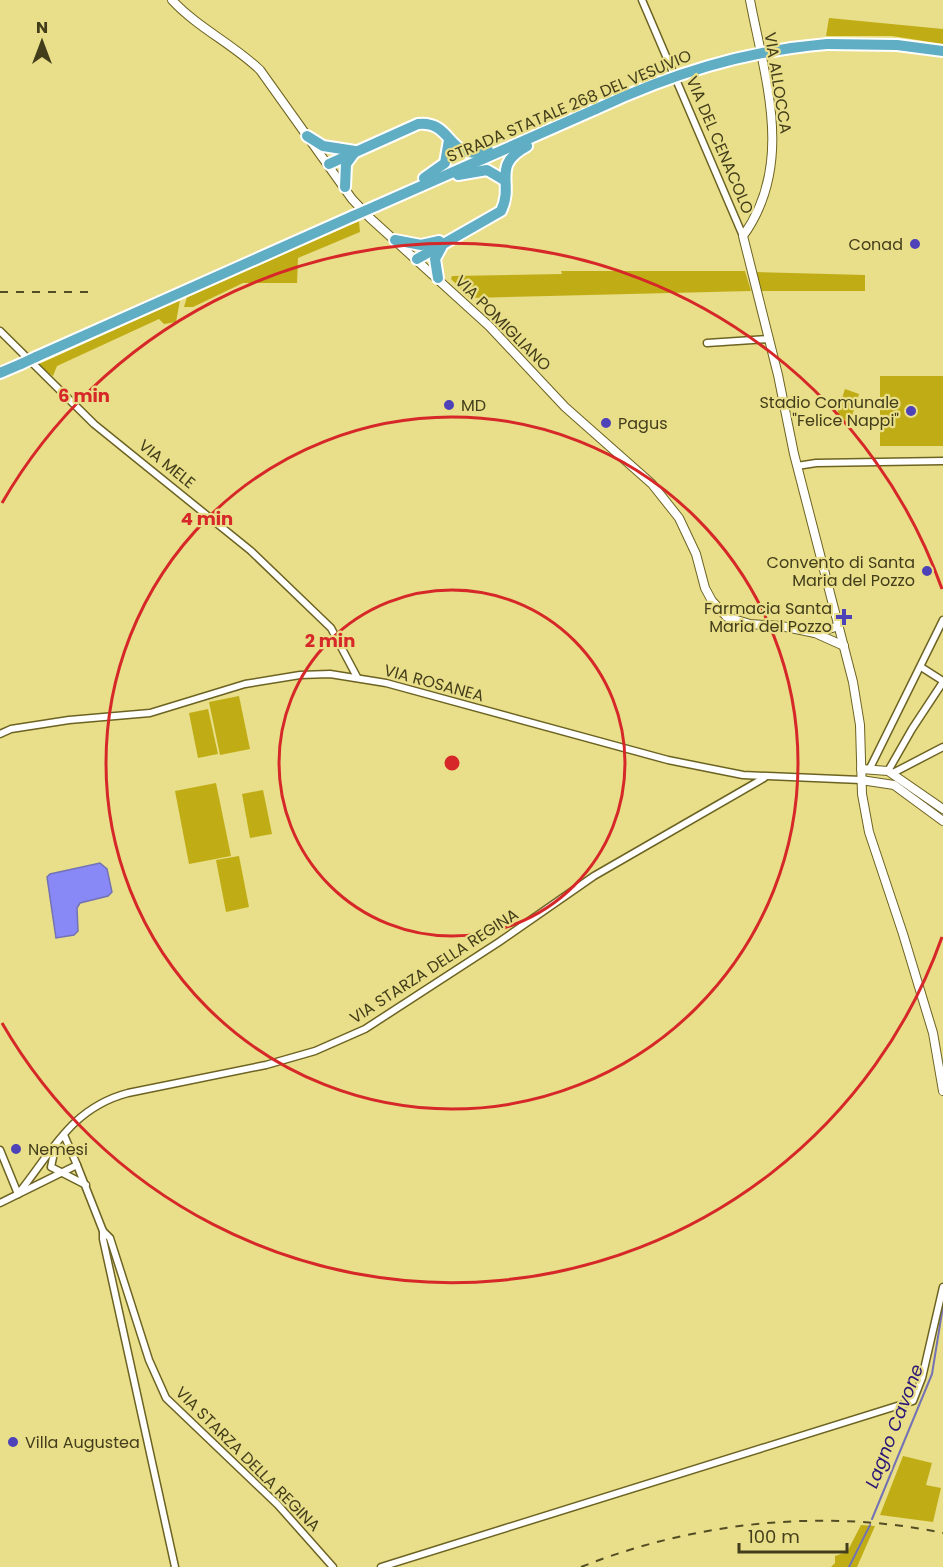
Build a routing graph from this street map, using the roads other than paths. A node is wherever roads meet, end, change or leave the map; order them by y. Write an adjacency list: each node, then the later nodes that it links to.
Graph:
1 (172, 0): 7 (street, VIA POMIGLIANO)
2 (642, 0): 15 (street, VIA DEL CENACOLO)
3 (750, 0): 15 (street, VIA ALLOCCA)
4 (943, 51): 5 (highway, STRADA STATALE 268 DEL VESUVIO, bridge)
5 (560, 125): 6 (highway, STRADA STATALE 268 DEL VESUVIO); 11 (highway)
6 (537, 135): 8 (highway); 12 (highway, STRADA STATALE 268 DEL VESUVIO)
7 (307, 136): 9 (highway); 10 (street, VIA POMIGLIANO)
8 (448, 140): 9 (highway); 14 (highway)
9 (355, 151): 10 (highway); 13 (highway)
10 (329, 164): 13 (street, VIA POMIGLIANO)
11 (504, 180): 12 (highway); 16 (highway)
12 (423, 185): 14 (highway)
13 (345, 188): 17 (street, VIA POMIGLIANO)
14 (392, 199): 23 (highway, bridge)
15 (743, 236): 21 (street)
16 (448, 239): 17 (highway); 18 (highway); 19 (highway)
17 (395, 240): 18 (street, VIA POMIGLIANO)
18 (417, 259): 19 (street, VIA POMIGLIANO)
19 (438, 278): 28 (street, VIA POMIGLIANO)
20 (0, 331): 31 (street, VIA MELE)
21 (769, 339): 22 (street); 25 (street)
22 (707, 343)
23 (0, 373)
24 (943, 461): 25 (street)
25 (797, 466): 27 (street)
26 (943, 620): 30 (street)
27 (839, 626): 28 (street, VIA POMIGLIANO); 29 (street)
28 (815, 633): 29 (street, VIA POMIGLIANO)
29 (844, 646): 35 (street)
30 (921, 667): 32 (street); 35 (street)
31 (357, 676): 33 (street, VIA ROSANEA); 37 (street, VIA ROSANEA)
32 (943, 682): 36 (street)
33 (0, 734)
34 (943, 747): 36 (street)
35 (866, 768): 36 (street); 38 (street)
36 (890, 772): 39 (street)
37 (764, 777): 38 (street, VIA ROSANEA); 42 (street, VIA STARZA DELLA REGINA)
38 (861, 780): 40 (street); 41 (street)
39 (943, 810)
40 (943, 821)
41 (943, 1091)
42 (64, 1134): 43 (street, VIA STARZA DELLA REGINA); 45 (street, VIA STARZA DELLA REGINA)
43 (55, 1148): 46 (street); 48 (street, VIA STARZA DELLA REGINA)
44 (0, 1150): 48 (street)
45 (77, 1165): 46 (street, VIA STARZA DELLA REGINA); 47 (street, VIA STARZA DELLA REGINA)
46 (62, 1174): 47 (street); 48 (street, VIA STARZA DELLA REGINA)
47 (86, 1185): 50 (street, VIA STARZA DELLA REGINA)
48 (18, 1194): 49 (street, VIA STARZA DELLA REGINA)
49 (0, 1203)
50 (103, 1231): 52 (street, VIA STARZA DELLA REGINA); 53 (street, VIA STARZA DELLA REGINA)
51 (943, 1287): 54 (street)
52 (176, 1567)
53 (333, 1567)
54 (381, 1567)

